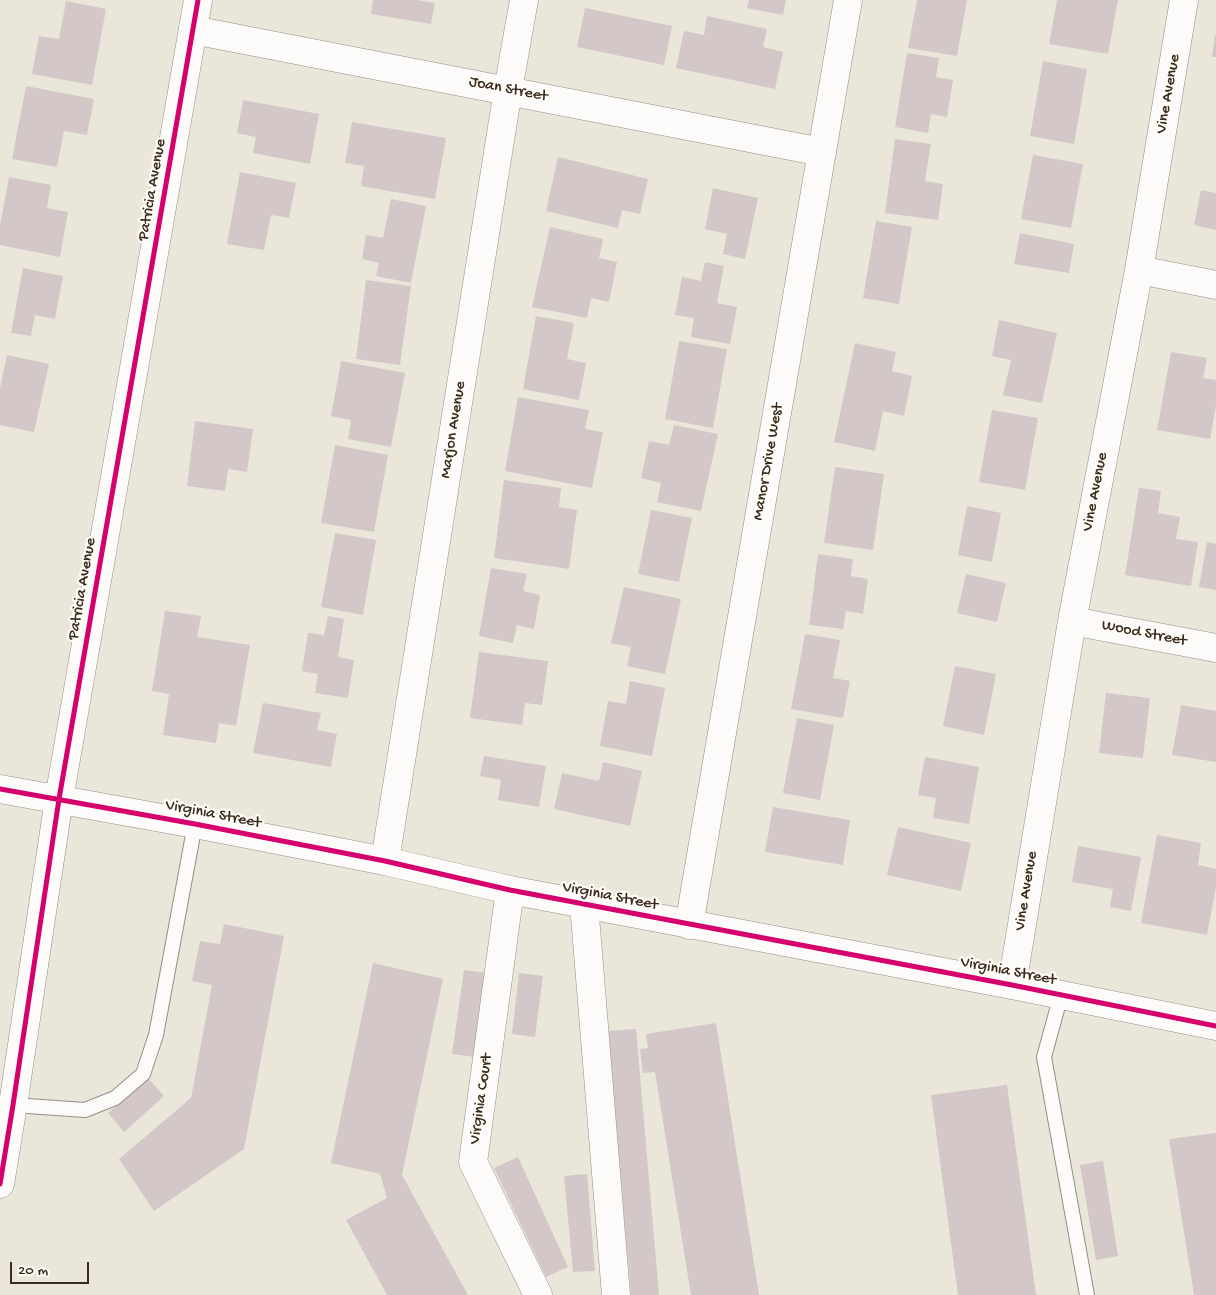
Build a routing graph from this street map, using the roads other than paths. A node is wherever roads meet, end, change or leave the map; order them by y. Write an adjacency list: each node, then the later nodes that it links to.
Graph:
1 (198, 0): 5 (street, Patricia Avenue)
2 (524, 0): 6 (street, Marjon Avenue)
3 (848, 0): 7 (street, Manor Drive West)
4 (1184, 0): 8 (street, Vine Avenue)
5 (193, 30): 6 (street, Joan Street); 13 (street, Patricia Avenue)
6 (508, 90): 7 (street, Joan Street); 15 (street, Marjon Avenue)
7 (822, 152): 18 (street, Manor Drive West)
8 (1139, 270): 9 (street); 10 (street, Vine Avenue)
9 (1216, 285)
10 (1072, 621): 11 (street, Wood Street); 19 (street, Vine Avenue)
11 (1216, 648)
12 (0, 789): 13 (street, Virginia Street)
13 (59, 799): 14 (street, Virginia Street); 22 (street, Patricia Avenue)
14 (195, 824): 15 (street, Virginia Street); 22 (lane)
15 (384, 861): 16 (street, Virginia Street)
16 (510, 890): 17 (street, Virginia Street); 24 (street, Virginia Court)
17 (584, 904): 18 (street, Virginia Street); 25 (street)
18 (689, 925): 19 (street, Virginia Street)
19 (1012, 986): 20 (street, Virginia Street)
20 (1061, 995): 21 (street, Virginia Street); 26 (lane)
21 (1216, 1026)
22 (14, 1105): 23 (street, Patricia Avenue)
23 (0, 1179)
24 (538, 1295)
25 (616, 1295)
26 (1087, 1295)

